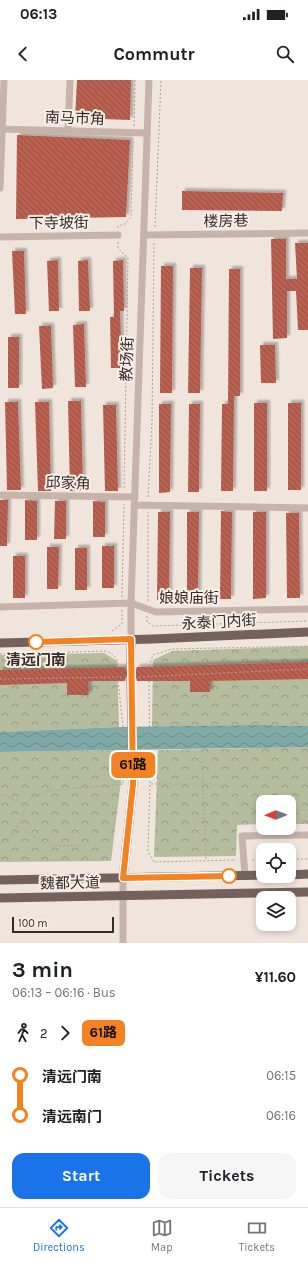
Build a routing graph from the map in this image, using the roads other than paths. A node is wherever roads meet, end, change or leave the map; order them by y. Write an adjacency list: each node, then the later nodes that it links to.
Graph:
1 (4, 80): 4 (street)
2 (70, 80): 5 (street)
3 (149, 80): 6 (street, 教场街)
4 (1, 129): 5 (street, 南马市角); 7 (street)
5 (68, 130): 6 (street, 南马市角)
6 (147, 133): 10 (street, 教场街)
7 (0, 188)
8 (308, 233): 10 (street, 楼房巷)
9 (118, 235): 11 (street, 下寺坡街)
10 (144, 235): 13 (street, 教场街)
11 (0, 237)
12 (0, 494): 13 (street, 邱家角)
13 (134, 501): 14 (street, 邱家角); 15 (street, 教场街)
14 (308, 508)
15 (131, 603): 16 (street, 娘娘庙街); 17 (street, 娘娘庙街); 19 (street, 教场街)
16 (0, 607)
17 (308, 609)
18 (308, 632): 19 (main road, 永泰门内街)
19 (131, 639): 20 (main road, 永泰门内街); 21 (main road)
20 (0, 642)
21 (131, 667)
22 (132, 678): 28 (main road)
23 (308, 835): 27 (street)
24 (308, 874): 26 (main road)
25 (256, 875): 27 (main road, 魏都大道)
26 (296, 875)
27 (245, 876): 28 (main road, 魏都大道)
28 (123, 878): 29 (main road, 魏都大道); 31 (street)
29 (0, 880)
30 (308, 892): 31 (main road, 魏都大道)
31 (123, 896): 32 (main road, 魏都大道); 33 (street)
32 (0, 898)
33 (123, 943)

